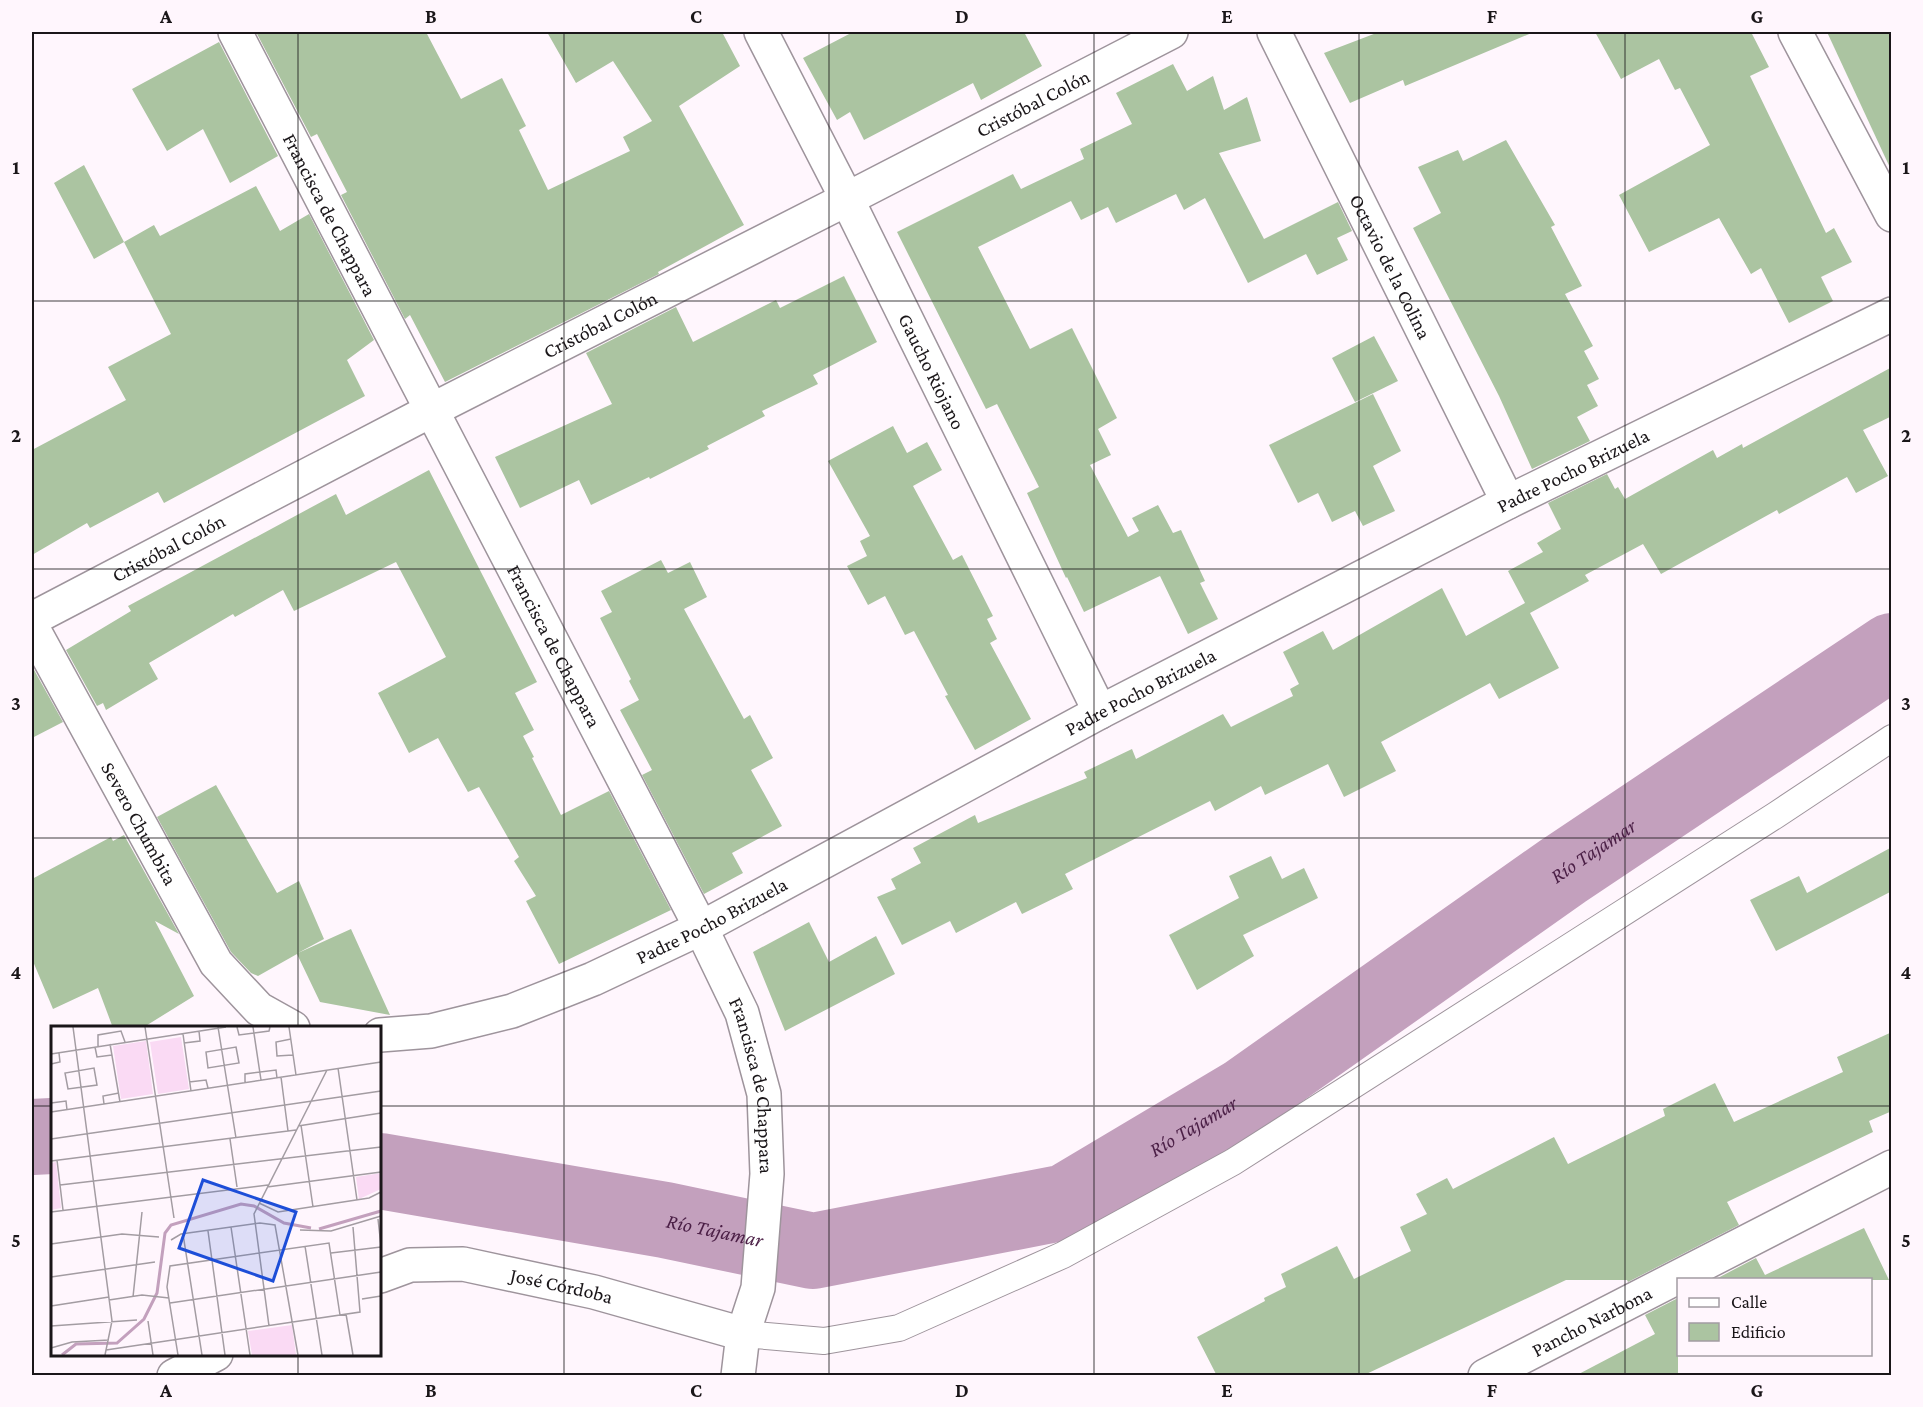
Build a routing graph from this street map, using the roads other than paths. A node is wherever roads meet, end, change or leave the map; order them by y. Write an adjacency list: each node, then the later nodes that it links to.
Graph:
1 (235, 32): 9 (street, Francisca de Chappara)
2 (761, 32): 6 (street, Gaucho Riojano)
3 (1172, 32): 6 (street, Cristóbal Colón)
4 (1274, 32): 10 (street, Octavio de la Colina)
5 (1795, 32): 7 (street)
6 (847, 200): 9 (street, Cristóbal Colón); 13 (street, Gaucho Riojano)
7 (1892, 215)
8 (1892, 314): 10 (street, Padre Pocho Brizuela)
9 (430, 411): 11 (street, Cristóbal Colón); 15 (street, Francisca de Chappara)
10 (1508, 502): 13 (street, Padre Pocho Brizuela)
11 (32, 619)
12 (32, 627): 16 (street, Severo Chumbita)
13 (1100, 712): 15 (street, Padre Pocho Brizuela)
14 (1892, 738): 20 (lane)
15 (701, 928): 17 (street, Padre Pocho Brizuela); 20 (street, Francisca de Chappara)
16 (289, 1026)
17 (381, 1035)
18 (1892, 1167): 24 (street, Pancho Narbona)
19 (381, 1276): 20 (street, José Córdoba)
20 (743, 1334): 23 (street, Francisca de Chappara)
21 (212, 1356): 22 (street)
22 (174, 1376)
23 (738, 1376)
24 (1485, 1376)

